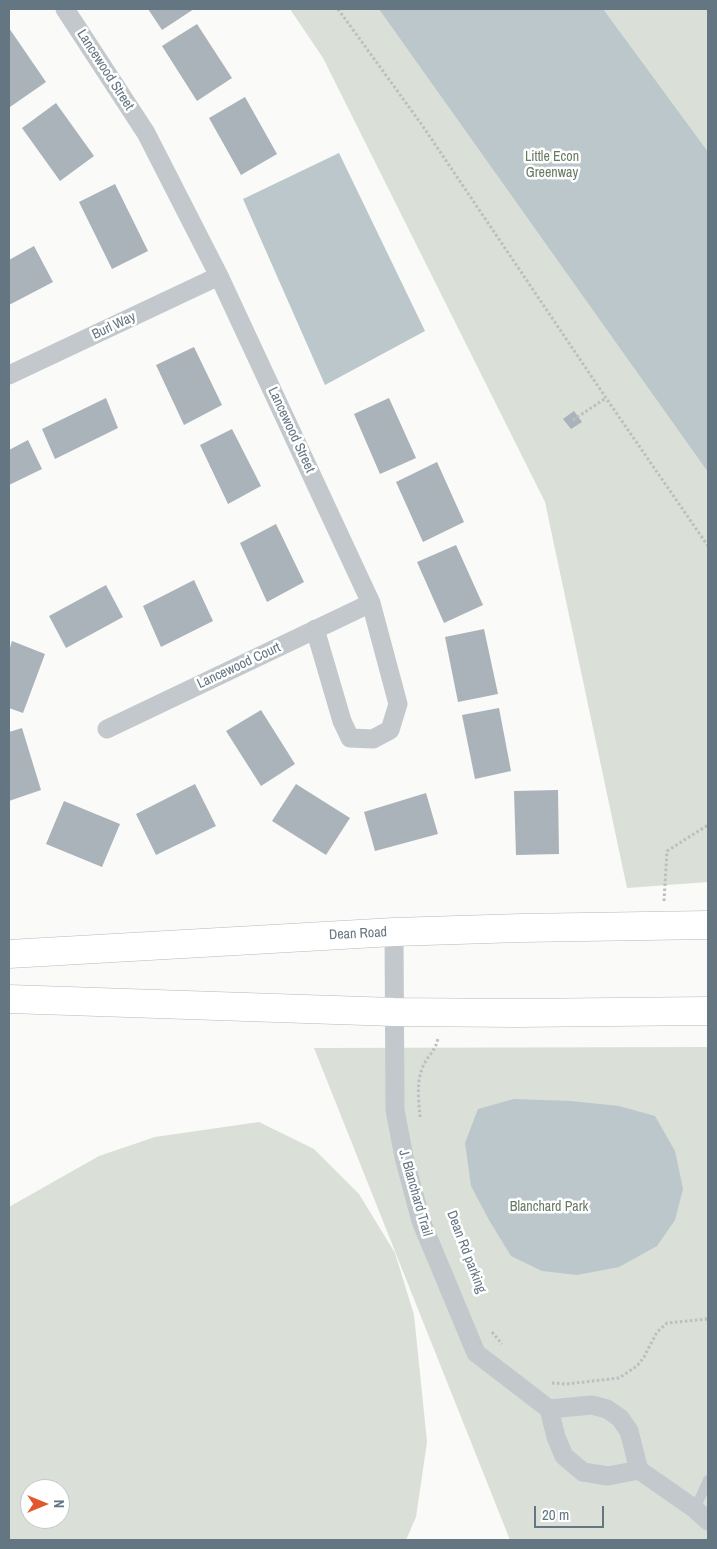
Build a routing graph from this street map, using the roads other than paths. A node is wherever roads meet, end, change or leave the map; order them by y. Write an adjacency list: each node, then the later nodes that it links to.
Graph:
1 (65, 9): 2 (street, Lancewood Street)
2 (219, 276): 3 (street, Burl Way); 4 (street, Lancewood Street)
3 (9, 376)
4 (371, 603): 5 (street, Lancewood Court); 5 (street, Lancewood Street)
5 (315, 630): 6 (street, Lancewood Court)
6 (107, 729)
7 (708, 925): 8 (main road, Dean Road)
8 (394, 932): 9 (main road, Dean Road); 12 (street, J. Blanchard Trail)
9 (9, 954)
10 (9, 999): 12 (main road)
11 (708, 1011): 12 (main road)
12 (394, 1012): 13 (street, J. Blanchard Trail)
13 (549, 1408): 14 (street); 14 (street)
14 (639, 1470): 16 (street)
15 (708, 1480): 16 (lane)
16 (701, 1515)

